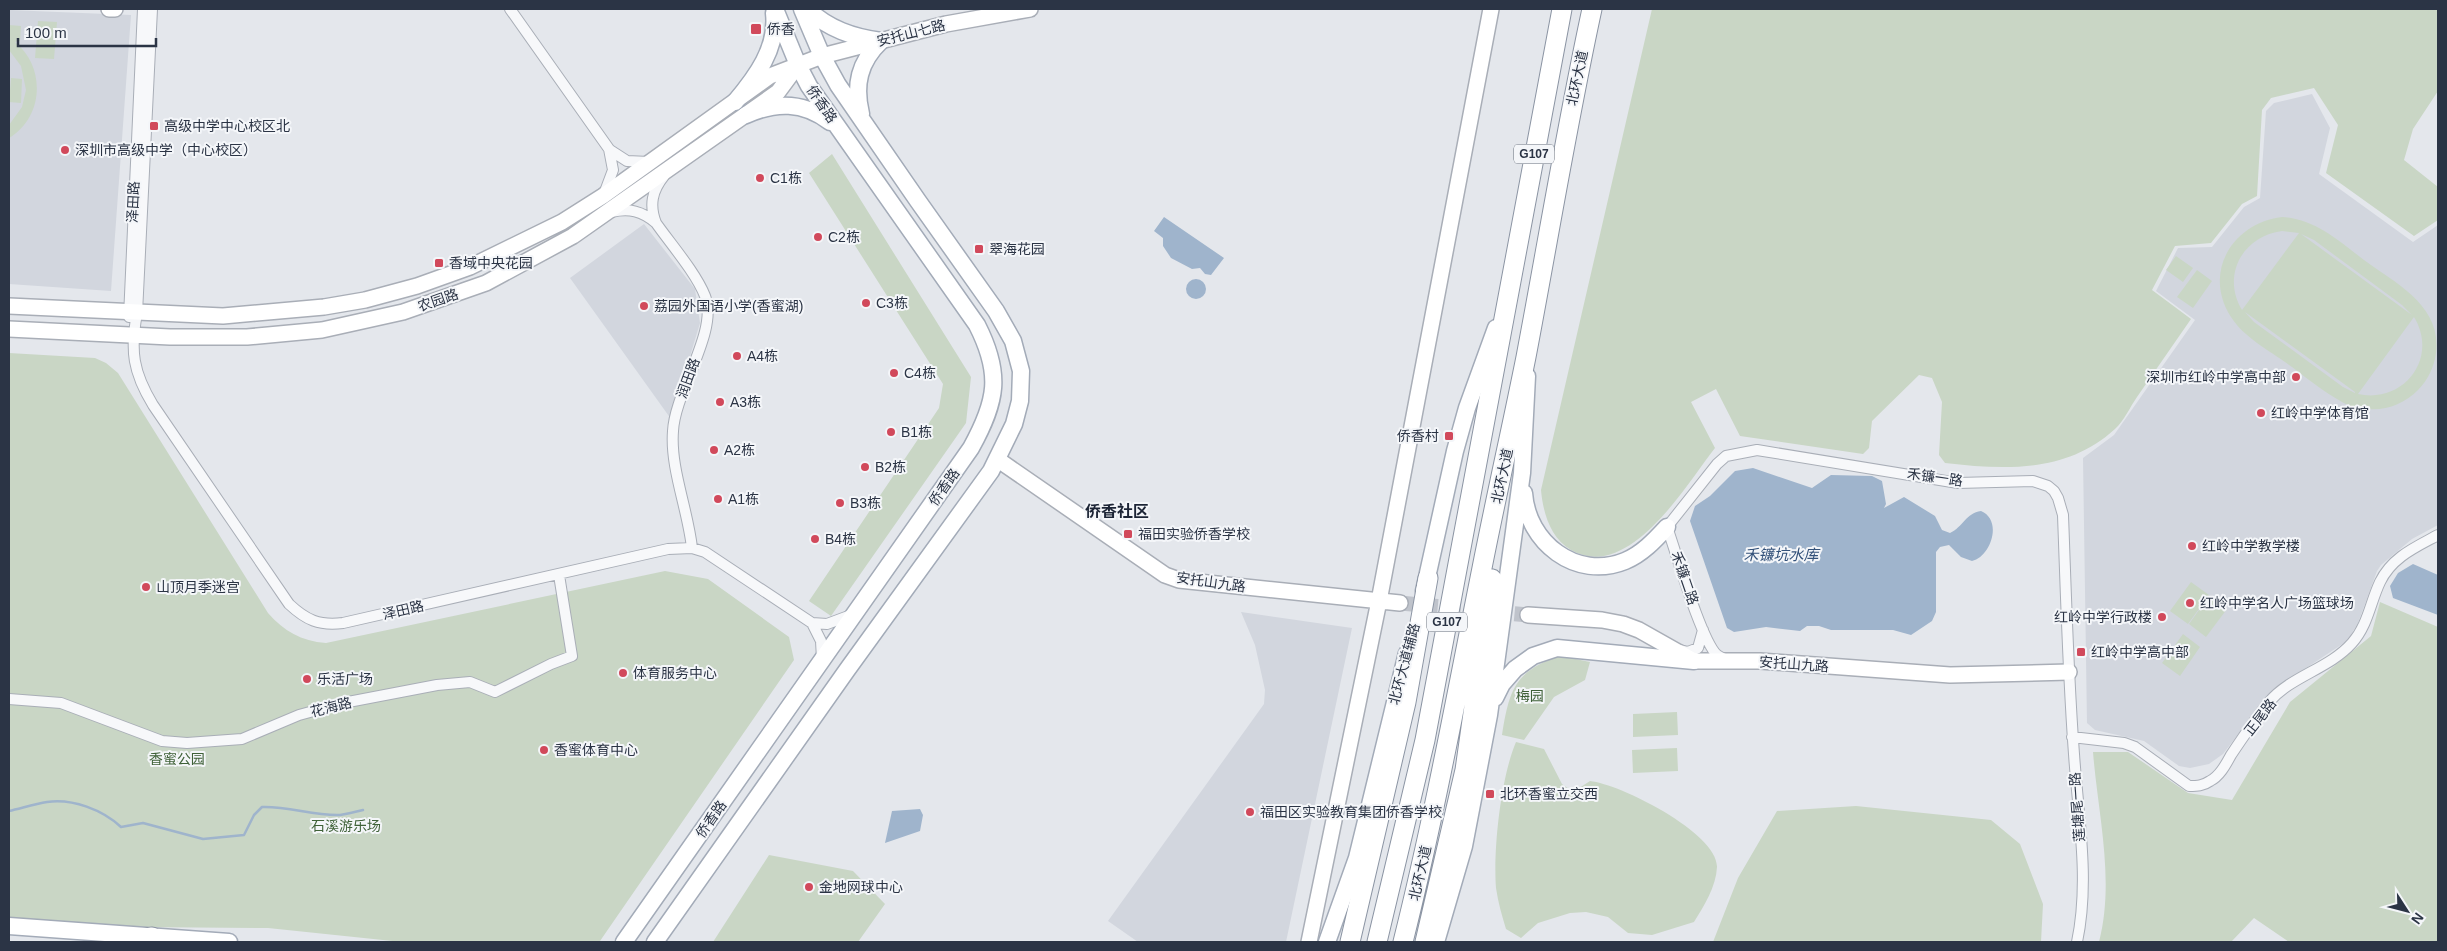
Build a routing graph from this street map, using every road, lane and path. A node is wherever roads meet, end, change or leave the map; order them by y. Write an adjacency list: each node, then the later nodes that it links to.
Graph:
1 (110, 9): 2 (street)
2 (115, 9)
3 (143, 9): 28 (street, 泽田路)
4 (152, 9): 28 (street, 泽田路)
5 (510, 9): 20 (street)
6 (774, 9): 15 (main road, 侨香路); 16 (main road)
7 (802, 9): 14 (main road, 侨香路)
8 (807, 9): 13 (main road)
9 (1030, 9): 13 (street, 安托山七路)
10 (1491, 9): 40 (street)
11 (1562, 9): 26 (highway, 北环大道 / G107)
12 (1592, 9): 31 (highway, 北环大道 / G107)
13 (881, 41): 14 (street, 安托山七路); 18 (main road)
14 (822, 56): 15 (street, 农园路); 18 (main road, 侨香路)
15 (798, 65): 16 (street, 农园路); 17 (street, 农园路); 19 (main road, 侨香路)
16 (734, 102): 21 (street, 农园路)
17 (746, 115): 19 (main road); 22 (street, 农园路)
18 (862, 119): 32 (main road, 侨香路)
19 (838, 128): 42 (main road, 侨香路)
20 (609, 150): 21 (street); 23 (street)
21 (651, 162): 23 (street, 农园路)
22 (670, 170): 24 (street, 农园路); 25 (street, 润田路)
23 (603, 196): 28 (street, 农园路)
24 (608, 213): 25 (street, 润田路); 30 (street, 农园路)
25 (656, 223): 37 (street, 润田路)
26 (1506, 299): 39 (main road, 北环大道辅路); 70 (highway, 北环大道 / G107)
27 (9, 306): 28 (street, 农园路)
28 (132, 312): 30 (street, 泽田路)
29 (9, 329): 30 (street, 农园路)
30 (133, 335): 38 (street, 泽田路)
31 (1526, 356): 33 (highway, 北环大道 / G107); 34 (main road)
32 (997, 459): 40 (street, 安托山九路); 47 (main road, 侨香路)
33 (1504, 466): 71 (highway, 北环大道 / G107); 72 (highway)
34 (1522, 473): 35 (main road); 55 (main road)
35 (1667, 527): 45 (street, 禾镰二路); 53 (street, 禾镰一路)
36 (2438, 535): 56 (street, 正尾路)
37 (692, 548): 38 (street, 泽田路); 44 (street, 泽田路)
38 (559, 575): 54 (street, 花海路)
39 (1428, 578): 57 (main road, 北环大道辅路); 69 (highway)
40 (1379, 601): 41 (street, 安托山九路); 66 (street)
41 (1400, 603)
42 (861, 606): 44 (street); 46 (main road, 侨香路)
43 (1528, 615): 48 (street)
44 (812, 623): 49 (street)
45 (1703, 629): 48 (street); 50 (street, 禾镰二路)
46 (845, 630): 47 (main road); 49 (main road, 侨香路)
47 (865, 645): 52 (main road, 侨香路)
48 (1671, 648): 51 (street)
49 (824, 659): 52 (main road); 61 (main road, 侨香路)
50 (1728, 660): 51 (street, 安托山九路); 53 (street, 安托山九路)
51 (1694, 661): 55 (main road)
52 (846, 670): 58 (main road, 侨香路)
53 (2069, 672): 56 (street, 莲塘尾一路)
54 (9, 699)
55 (1489, 715): 73 (main road)
56 (2072, 737): 74 (street, 莲塘尾一路)
57 (1357, 858): 67 (main road, 北环大道辅路); 68 (main road)
58 (668, 924): 64 (main road, 侨香路); 65 (main road)
59 (9, 926): 60 (main road)
60 (152, 938): 62 (highway); 63 (main road)
61 (624, 939)
62 (120, 942)
63 (229, 942)
64 (656, 942)
65 (660, 942)
66 (1309, 942)
67 (1327, 942)
68 (1336, 942)
69 (1350, 942)
70 (1377, 942)
71 (1403, 942)
72 (1425, 942)
73 (1436, 942)
74 (2077, 942)

